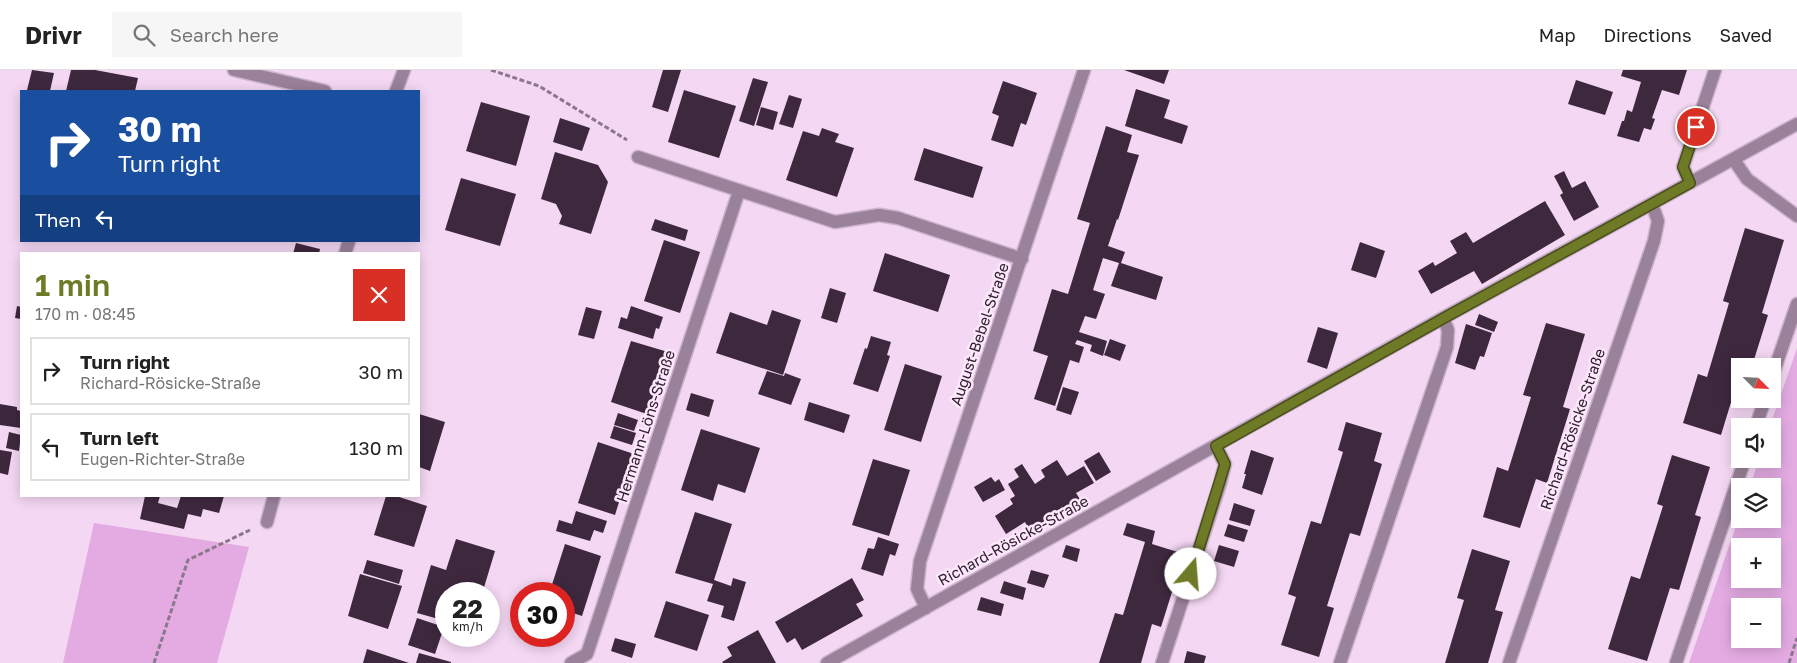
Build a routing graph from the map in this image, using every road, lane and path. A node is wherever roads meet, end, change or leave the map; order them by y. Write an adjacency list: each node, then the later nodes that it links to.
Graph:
1 (234, 70): 6 (street)
2 (404, 70): 7 (street)
3 (491, 70): 9 (path)
4 (1084, 70): 15 (street, August-Bebel-Straße)
5 (1715, 70): 11 (street)
6 (321, 90)
7 (396, 90)
8 (1797, 124): 10 (street, Richard-Rösicke-Straße)
9 (638, 158): 12 (street)
10 (1734, 160): 11 (street, Richard-Rösicke-Straße); 14 (street)
11 (1690, 183): 13 (street, Richard-Rösicke-Straße)
12 (739, 191): 15 (street); 26 (street, Hermann-Löns-Straße)
13 (1652, 204): 17 (street, Richard-Rösicke-Straße); 30 (street, Richard-Rösicke-Straße)
14 (1797, 216)
15 (1022, 258): 23 (street, August-Bebel-Straße)
16 (1797, 304): 18 (street)
17 (1444, 318): 19 (street, Richard-Rösicke-Straße); 29 (street)
18 (1779, 358)
19 (1216, 446): 23 (street, Richard-Rösicke-Straße); 28 (street)
20 (1742, 468): 31 (street)
21 (274, 497): 22 (street)
22 (267, 522): 25 (path)
23 (926, 608): 27 (street, Richard-Rösicke-Straße)
24 (1797, 638): 32 (path)
25 (154, 663)
26 (571, 663)
27 (827, 663)
28 (1162, 663)
29 (1340, 663)
30 (1510, 663)
31 (1676, 663)
32 (1789, 663)

